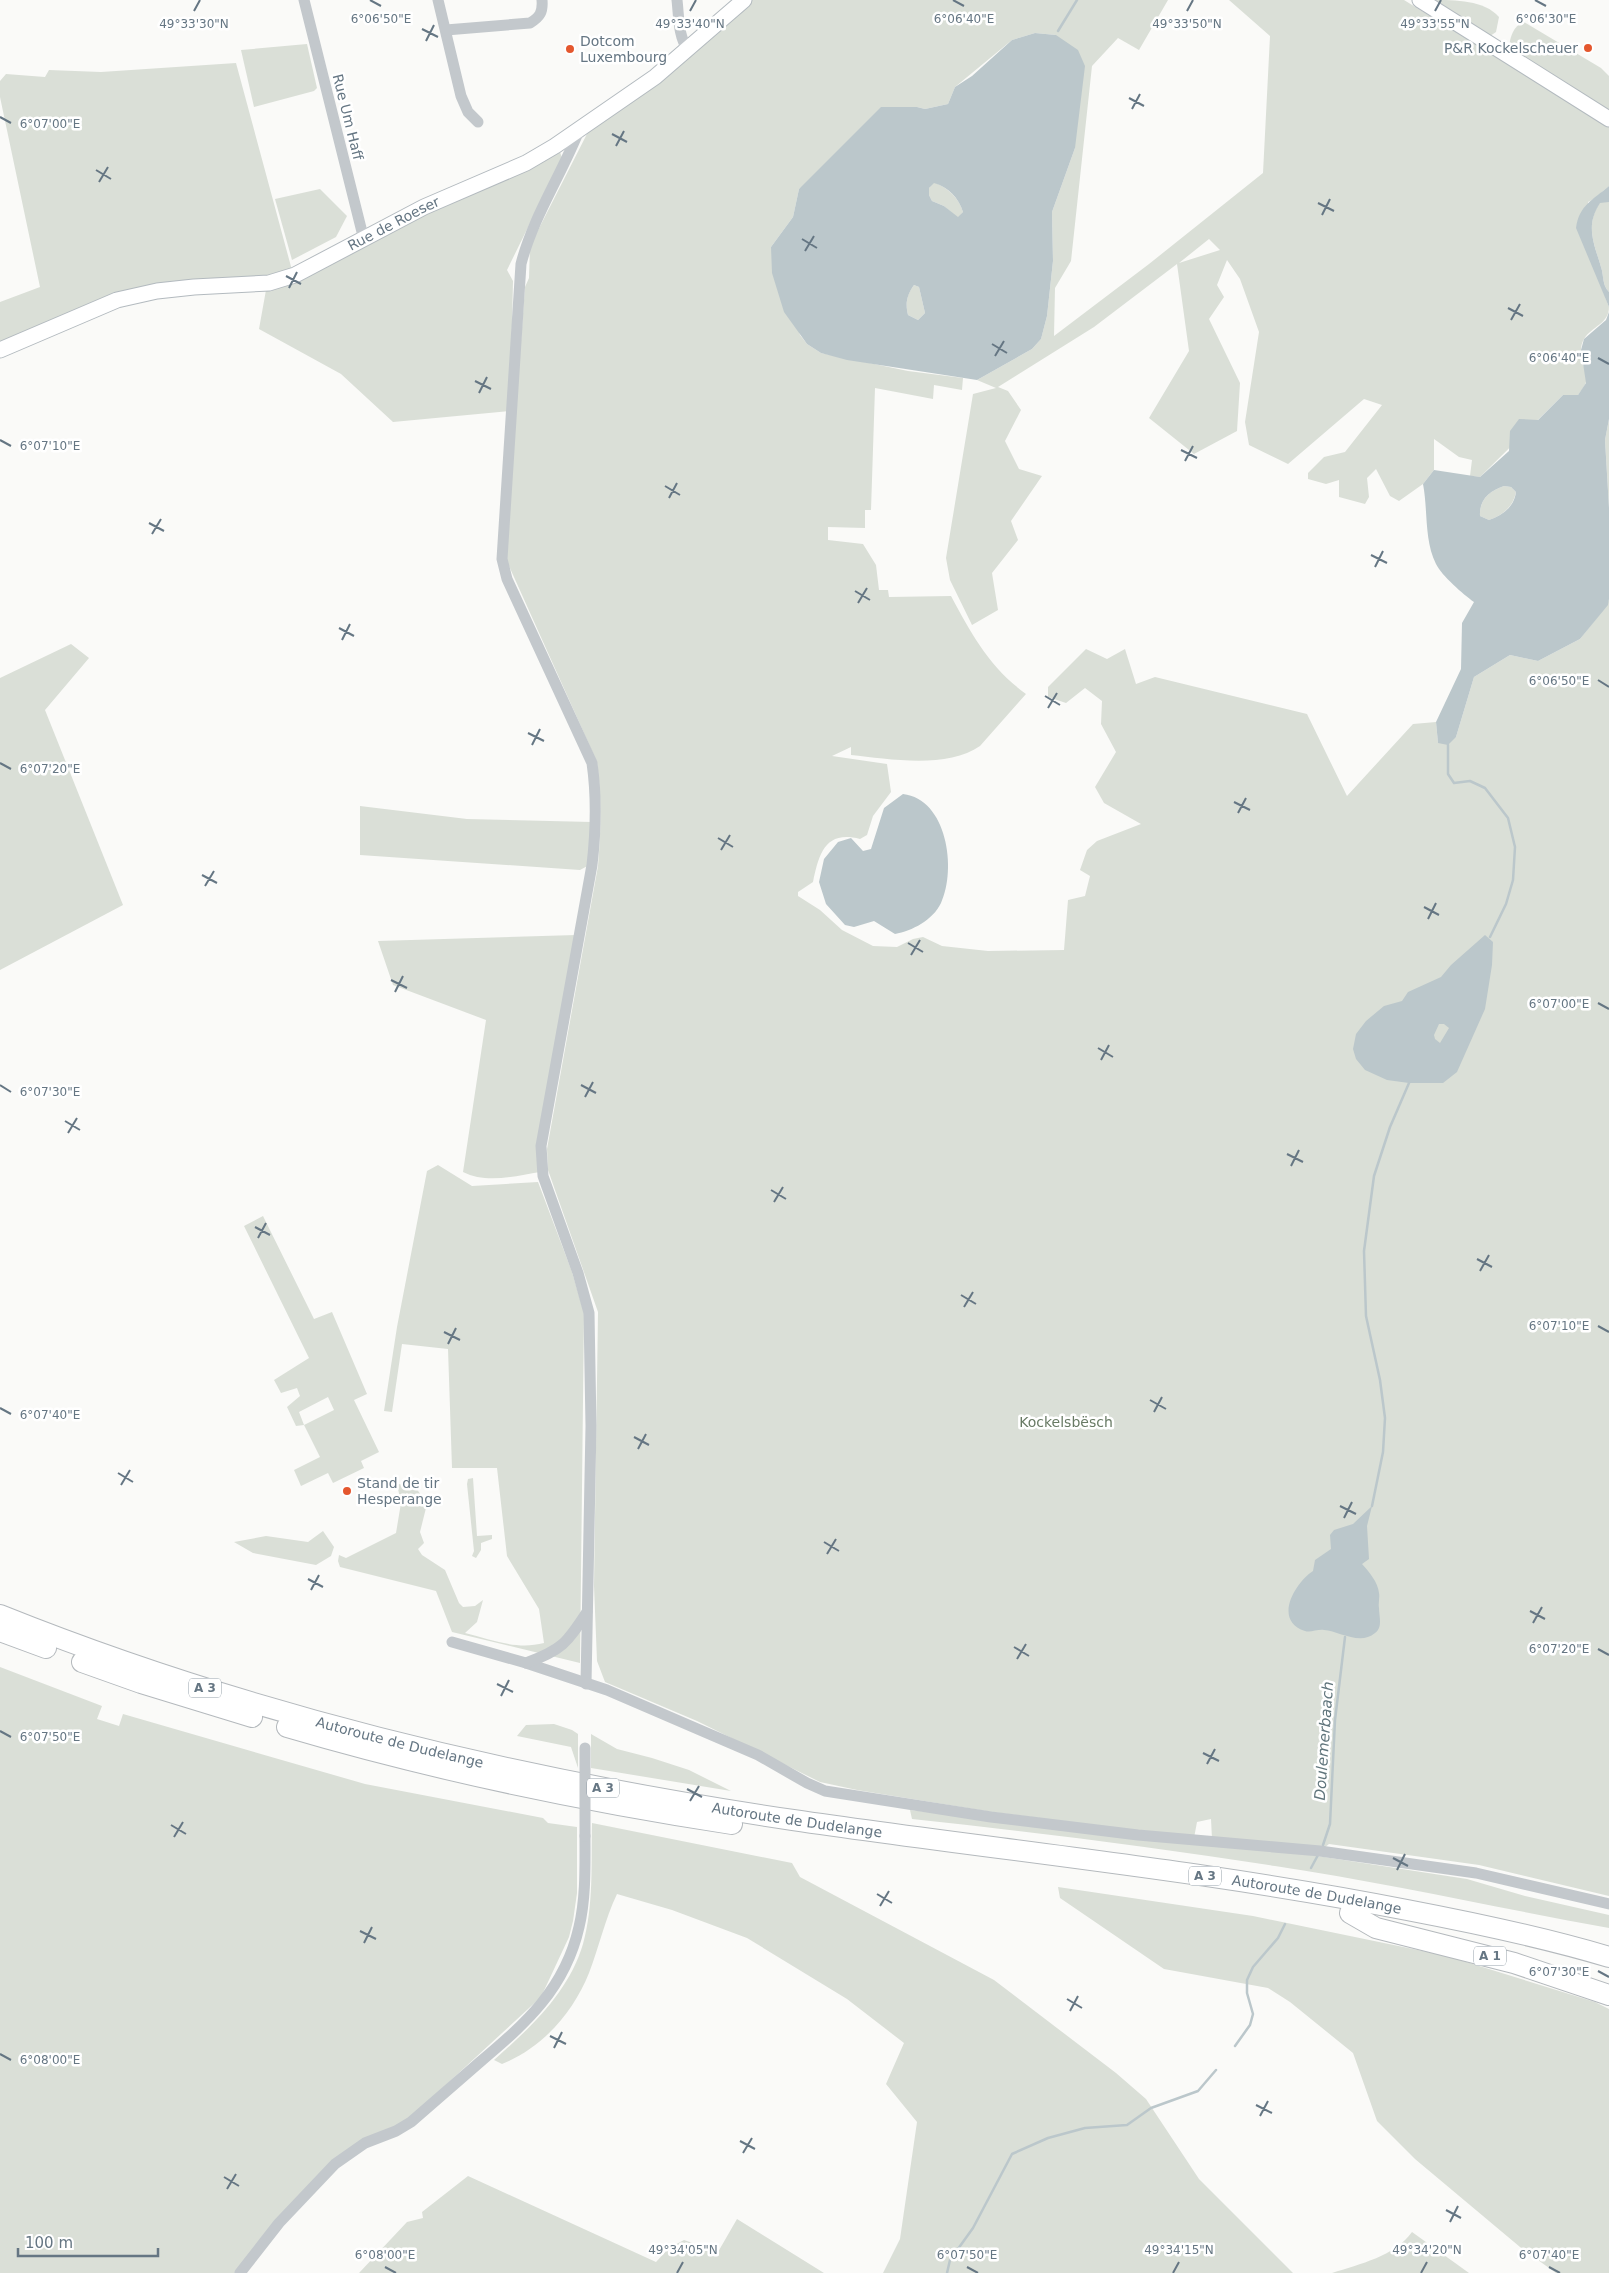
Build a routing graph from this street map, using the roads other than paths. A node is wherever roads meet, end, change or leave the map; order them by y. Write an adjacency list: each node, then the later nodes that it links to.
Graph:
1 (304, 0): 12 (street, Rue Um Haff)
2 (438, 0): 7 (street)
3 (542, 0): 7 (street)
4 (677, 0): 8 (street)
5 (744, 0): 8 (main road, Rue de Roeser)
6 (1420, 0): 9 (main road)
7 (446, 30): 10 (street)
8 (688, 50): 11 (main road, Rue de Roeser)
9 (1609, 119)
10 (478, 122)
11 (580, 128): 12 (main road, Rue de Roeser); 14 (street)
12 (364, 240): 13 (main road, Rue de Roeser)
13 (0, 350)
14 (588, 1610): 18 (street); 19 (street)
15 (0, 1615): 23 (highway, Autoroute de Dudelange / A 3)
16 (0, 1631): 22 (highway, Autoroute de Dudelange / A 3)
17 (452, 1642): 18 (street)
18 (526, 1663): 19 (street)
19 (586, 1684): 21 (street)
20 (585, 1748): 26 (street, bridge)
21 (1609, 1904)
22 (1350, 1913): 24 (highway, Autoroute de Dudelange / A 3); 25 (highway, A 1)
23 (1605, 1952)
24 (1609, 1970)
25 (1609, 1995)
26 (240, 2273)

